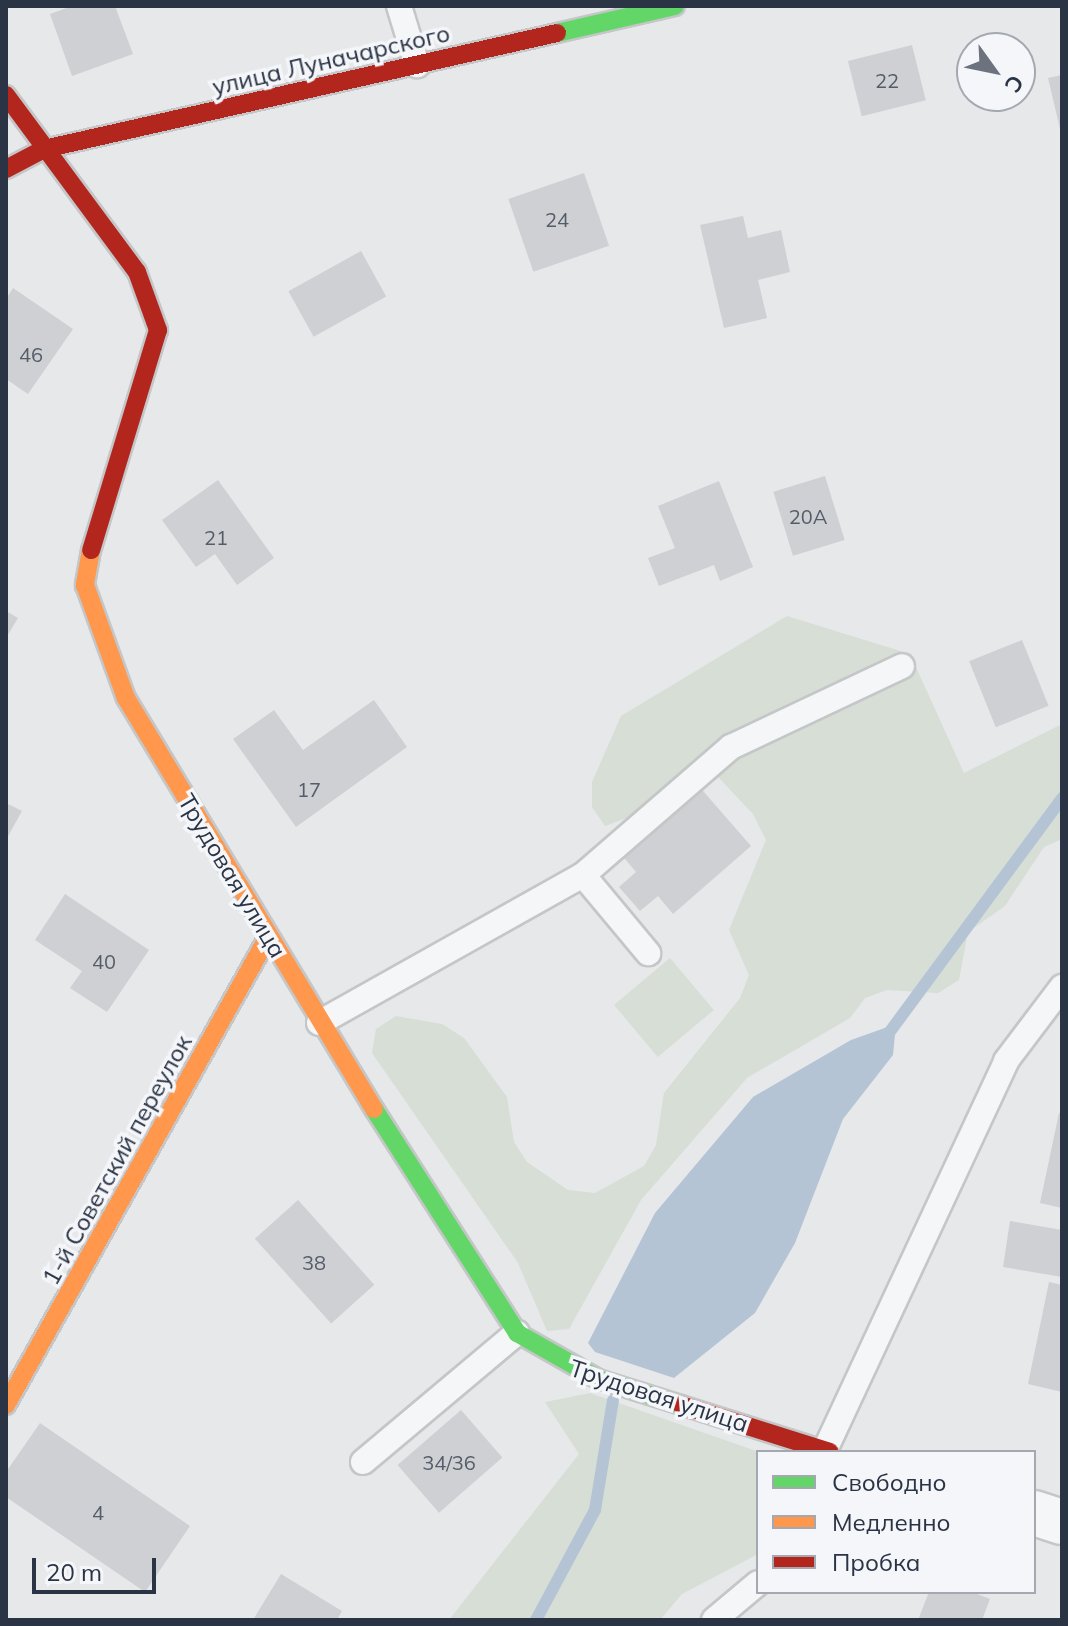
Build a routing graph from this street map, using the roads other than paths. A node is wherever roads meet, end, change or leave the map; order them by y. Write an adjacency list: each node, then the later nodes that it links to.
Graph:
1 (399, 6): 3 (lane)
2 (675, 6): 3 (street, улица Луначарского)
3 (417, 65): 5 (street, улица Луначарского)
4 (6, 95): 5 (street, Трудовая улица)
5 (44, 149): 6 (street, улица Луначарского); 9 (street, Трудовая улица)
6 (6, 169)
7 (902, 666): 8 (lane)
8 (583, 875): 10 (lane); 12 (lane)
9 (268, 937): 12 (street, Трудовая улица); 14 (street, 1-й Советский переулок)
10 (648, 953)
11 (1062, 987): 16 (lane)
12 (319, 1023): 13 (street, Трудовая улица)
13 (517, 1333): 15 (street, Трудовая улица); 17 (lane)
14 (6, 1405)
15 (825, 1450)
16 (828, 1450)
17 (363, 1462)
18 (1036, 1514): 19 (street)
19 (1062, 1522)
20 (756, 1585): 21 (lane)
21 (714, 1620)

